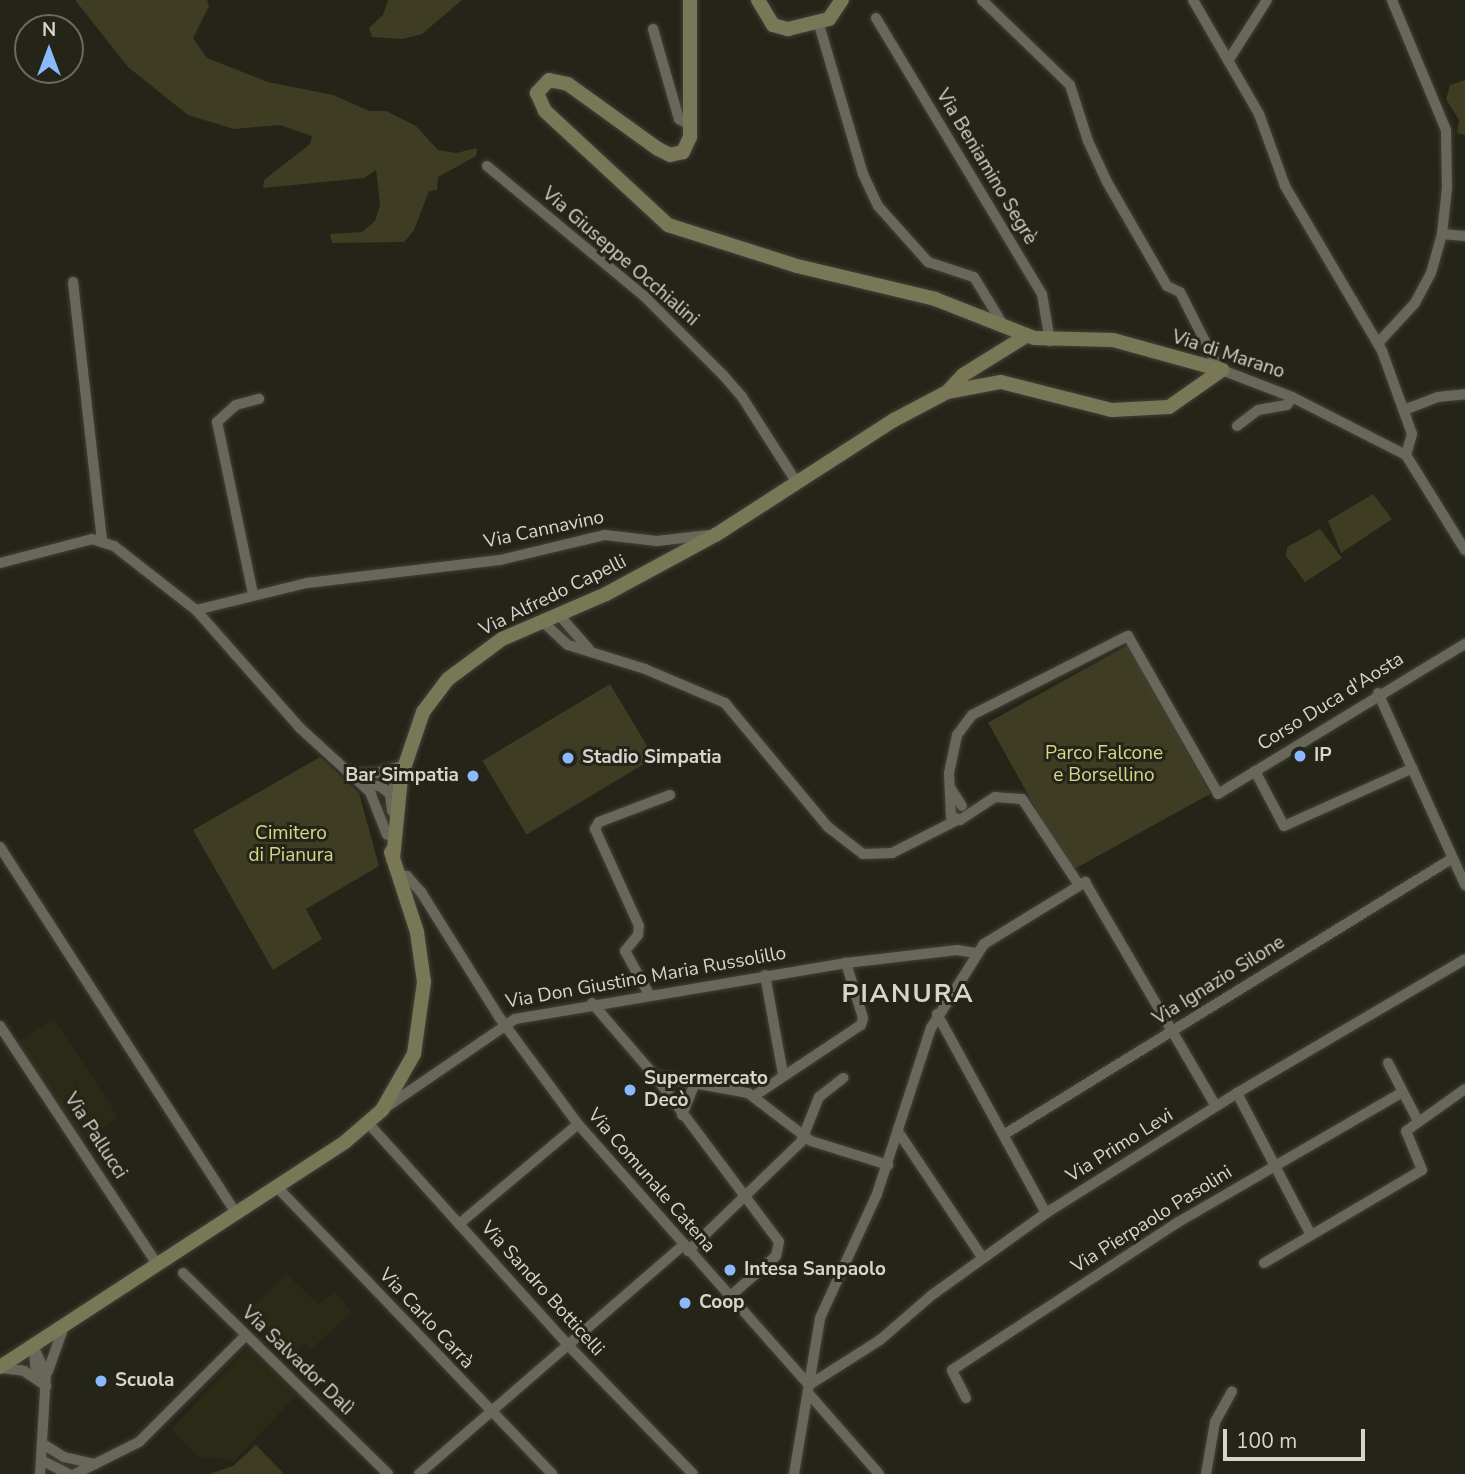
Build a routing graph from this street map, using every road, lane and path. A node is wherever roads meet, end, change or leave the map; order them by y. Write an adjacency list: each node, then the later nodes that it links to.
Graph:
1 (690, 0): 12 (street)
2 (758, 0): 3 (street)
3 (842, 0)
4 (982, 0): 21 (street)
5 (1193, 0): 11 (street)
6 (1267, 0): 11 (street)
7 (1392, 0): 14 (street)
8 (876, 18): 19 (street, Via Beniamino Segrè)
9 (653, 29): 12 (street)
10 (820, 29): 17 (street)
11 (1228, 61): 20 (street)
12 (690, 125): 17 (street, Via di Marano)
13 (487, 166): 29 (street, Via Giuseppe Occhialini)
14 (1442, 234): 15 (street); 20 (street)
15 (1465, 236)
16 (73, 282): 31 (street)
17 (1005, 328): 18 (street, Via di Marano)
18 (1026, 336): 19 (street, Via di Marano); 22 (street, Via Cannavino)
19 (1050, 341): 21 (street, Via di Marano)
20 (1378, 342): 26 (street)
21 (1220, 369): 22 (street, Via Cannavino); 24 (street, Via di Marano)
22 (947, 392): 29 (street, Via Cannavino)
23 (1465, 394): 26 (street)
24 (1292, 397): 27 (street); 28 (street, Via di Marano)
25 (259, 399): 34 (street)
26 (1404, 410): 28 (street)
27 (1237, 426)
28 (1406, 455): 32 (street)
29 (797, 483): 30 (street, Via Cannavino)
30 (718, 534): 34 (street, Via Cannavino); 36 (street, Via Alfredo Capelli)
31 (102, 540): 33 (street); 35 (street)
32 (1465, 550)
33 (0, 563)
34 (253, 594): 35 (street, Via Cannavino)
35 (197, 610): 44 (street)
36 (559, 615): 37 (street, Via Alfredo Capelli); 39 (street)
37 (542, 621): 39 (street); 41 (street, Via Alfredo Capelli)
38 (1465, 644): 40 (street, Corso Duca d'Aosta)
39 (592, 652): 49 (street)
40 (1378, 693): 42 (street); 43 (street, Corso Duca d'Aosta)
41 (403, 762): 44 (street); 46 (street, Via Alfredo Capelli); 50 (street, Via Alfredo Capelli)
42 (1413, 768): 43 (street); 52 (street)
43 (1255, 771): 49 (street, Corso Duca d'Aosta)
44 (349, 774): 45 (street)
45 (364, 786): 46 (street); 47 (street)
46 (390, 793): 47 (street); 50 (street, Via Alfredo Capelli)
47 (372, 795): 50 (street)
48 (670, 795): 60 (street)
49 (956, 815): 54 (street)
50 (391, 834): 53 (street, Via Alfredo Capelli)
51 (0, 847): 90 (street)
52 (1453, 858): 55 (street); 65 (street, Via Ignazio Silone)
53 (399, 875): 63 (street, Via Don Giustino Maria Russolillo); 71 (street, Via Alfredo Capelli)
54 (1082, 883): 56 (street); 65 (street)
55 (1465, 885)
56 (976, 953): 58 (street, Via Don Giustino Maria Russolillo); 62 (street)
57 (1465, 959): 75 (street, Via Primo Levi)
58 (846, 963): 59 (street, Via Don Giustino Maria Russolillo); 67 (street)
59 (765, 975): 60 (street, Via Don Giustino Maria Russolillo); 67 (street)
60 (649, 994): 61 (street, Via Don Giustino Maria Russolillo)
61 (592, 1003): 63 (street, Via Don Giustino Maria Russolillo); 68 (street)
62 (937, 1014): 83 (street); 84 (street)
63 (503, 1024): 73 (street); 82 (street, Via Comunale Catena)
64 (0, 1026): 97 (street, Via Pallucci)
65 (1172, 1031): 77 (street); 84 (street, Via Ignazio Silone)
66 (1388, 1063): 74 (street)
67 (783, 1074): 76 (street)
68 (656, 1076): 70 (street); 79 (street)
69 (843, 1078): 85 (street)
70 (695, 1083): 76 (street); 79 (street)
71 (397, 1088): 73 (street); 78 (street)
72 (1465, 1089): 80 (street)
73 (415, 1092): 78 (street)
74 (1403, 1092): 80 (street); 87 (street, Via Pierpaolo Pasolini)
75 (1237, 1093): 77 (street, Via Primo Levi); 87 (street)
76 (754, 1096): 85 (street)
77 (1216, 1106): 91 (street, Via Primo Levi)
78 (382, 1110): 81 (street)
79 (682, 1115): 89 (street)
80 (1418, 1121): 93 (street)
81 (369, 1124): 88 (street); 92 (street, Via Sandro Botticelli)
82 (578, 1124): 92 (street); 94 (street, Via Comunale Catena)
83 (899, 1133): 86 (street); 95 (street)
84 (1005, 1134): 91 (street)
85 (805, 1137): 86 (street); 89 (street)
86 (888, 1165): 106 (street)
87 (1273, 1165): 93 (street); 108 (street, Via Pierpaolo Pasolini)
88 (276, 1186): 90 (street); 109 (street, Via Carlo Carrà)
89 (747, 1195): 94 (street); 99 (street)
90 (236, 1213): 97 (street)
91 (1046, 1213): 95 (street, Via Primo Levi)
92 (459, 1224): 102 (street, Via Sandro Botticelli)
93 (1311, 1235): 96 (street)
94 (686, 1248): 99 (street, Via Comunale Catena); 102 (street)
95 (982, 1257): 106 (street, Via Primo Levi)
96 (1264, 1262)
97 (158, 1266): 100 (street)
98 (183, 1273): 101 (street, Via Salvador Dalì)
99 (729, 1298): 106 (street, Via Comunale Catena)
100 (63, 1329): 103 (street); 105 (street)
101 (245, 1336): 112 (street); 116 (street, Via Salvador Dalì)
102 (567, 1344): 109 (street); 119 (street, Via Sandro Botticelli)
103 (34, 1348): 104 (street); 105 (street)
104 (0, 1368): 105 (street)
105 (41, 1376): 110 (street)
106 (809, 1390): 120 (street); 121 (street, Via Comunale Catena)
107 (1232, 1391): 122 (street)
108 (966, 1398)
109 (489, 1411): 117 (street); 118 (street, Via Carlo Carrà)
110 (43, 1444): 111 (street); 112 (street)
111 (41, 1460): 113 (street); 114 (street)
112 (95, 1464): 115 (street)
113 (40, 1474)
114 (69, 1474)
115 (75, 1474)
116 (388, 1474)
117 (419, 1474)
118 (552, 1474)
119 (693, 1474)
120 (794, 1474)
121 (879, 1474)
122 (1206, 1474)

